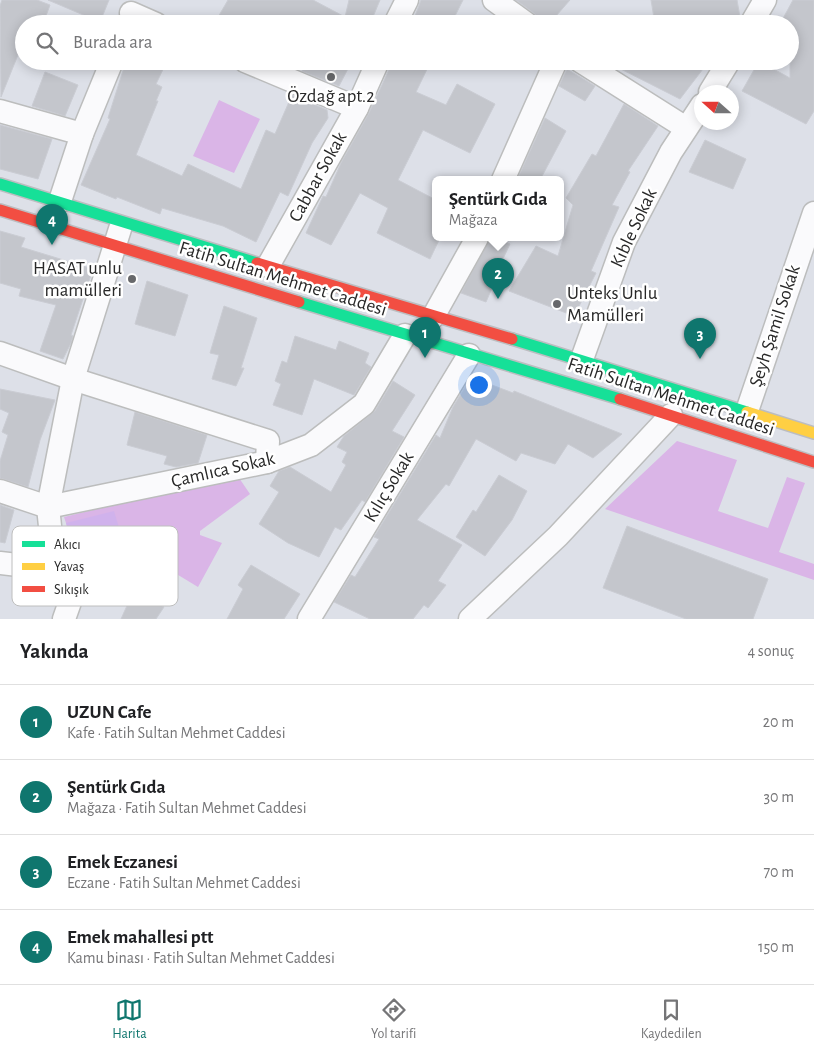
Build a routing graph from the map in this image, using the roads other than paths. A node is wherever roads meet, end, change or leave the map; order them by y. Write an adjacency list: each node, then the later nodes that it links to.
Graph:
1 (407, 0): 4 (street)
2 (494, 0): 5 (street)
3 (765, 0): 6 (street)
4 (400, 15)
5 (515, 15)
6 (756, 15)
7 (108, 70): 18 (street)
8 (266, 70): 14 (street)
9 (374, 70): 14 (street, Cabbar Sokak)
10 (552, 70): 19 (street)
11 (594, 70): 17 (street)
12 (723, 70): 13 (street)
13 (714, 85)
14 (357, 108): 27 (street, Cabbar Sokak)
15 (0, 111): 18 (street)
16 (694, 116): 17 (street, Kıble Sokak)
17 (686, 128): 32 (street, Kıble Sokak)
18 (82, 134): 21 (street)
19 (505, 176)
20 (0, 184): 21 (main road, Fatih Sultan Mehmet Caddesi)
21 (60, 202): 24 (main road, Fatih Sultan Mehmet Caddesi)
22 (0, 210): 26 (main road, Fatih Sultan Mehmet Caddesi)
23 (814, 213): 34 (street, Şeyh Şamil Sokak)
24 (123, 221): 26 (street); 27 (main road, Fatih Sultan Mehmet Caddesi)
25 (475, 241): 28 (street)
26 (115, 244): 29 (main road, Fatih Sultan Mehmet Caddesi); 33 (street)
27 (268, 266): 28 (main road, Fatih Sultan Mehmet Caddesi)
28 (433, 318): 32 (main road, Fatih Sultan Mehmet Caddesi)
29 (405, 335): 31 (main road, Fatih Sultan Mehmet Caddesi); 37 (street, Çamlıca Sokak)
30 (0, 353): 33 (street)
31 (469, 355): 35 (main road, Fatih Sultan Mehmet Caddesi); 42 (street, Kılıç Sokak)
32 (582, 359): 34 (main road, Fatih Sultan Mehmet Caddesi)
33 (73, 379): 37 (street); 40 (street)
34 (747, 411): 36 (main road, Fatih Sultan Mehmet Caddesi)
35 (671, 415): 38 (main road, Fatih Sultan Mehmet Caddesi); 43 (street)
36 (814, 433)
37 (267, 462): 40 (street, Çamlıca Sokak)
38 (814, 462)
39 (0, 491): 40 (street)
40 (48, 507): 41 (street)
41 (50, 526)
42 (309, 619)
43 (470, 619)

